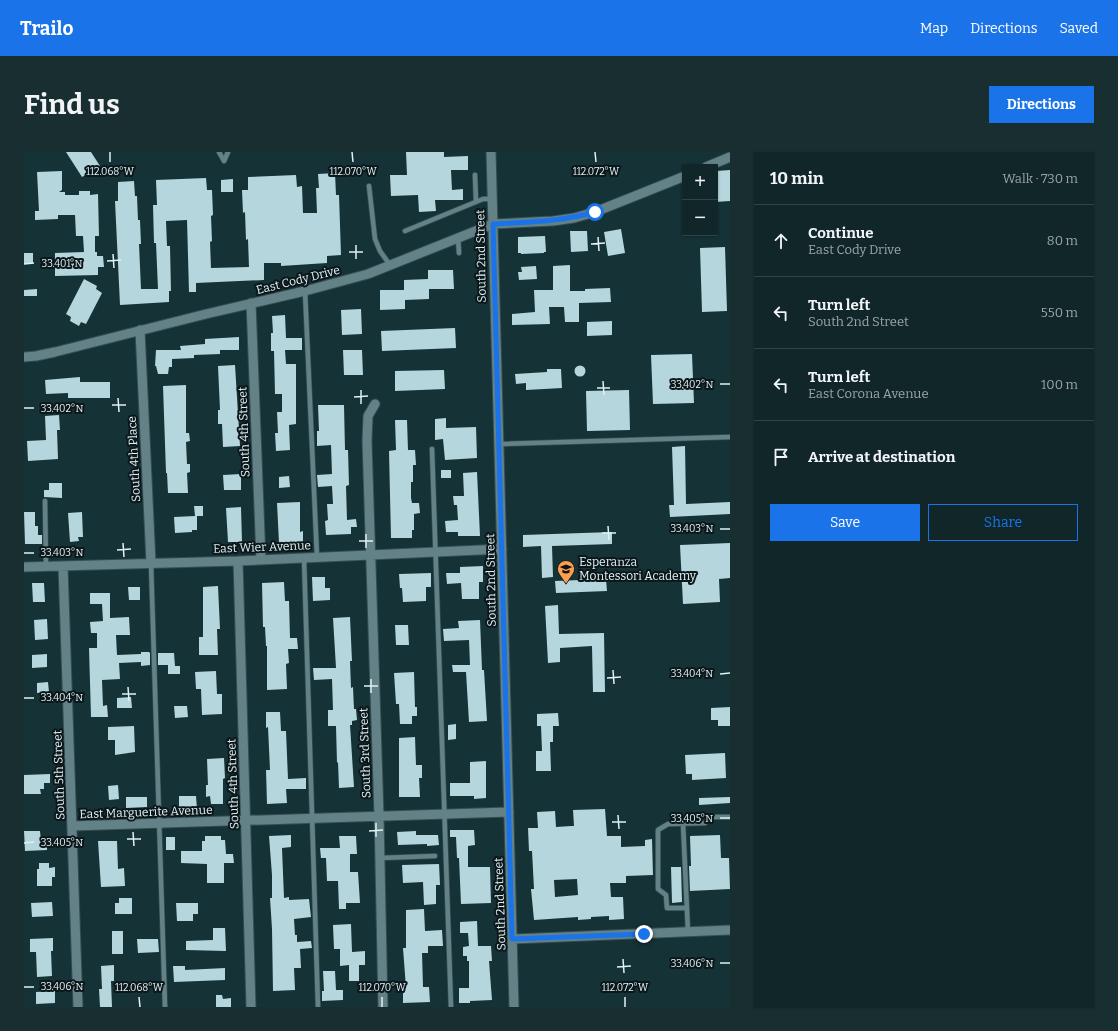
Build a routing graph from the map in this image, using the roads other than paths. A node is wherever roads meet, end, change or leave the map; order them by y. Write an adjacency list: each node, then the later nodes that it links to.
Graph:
1 (219, 152): 2 (lane)
2 (228, 152)
3 (491, 152): 9 (street, South 2nd Street)
4 (730, 157): 5 (street)
5 (713, 164)
6 (475, 175): 10 (lane)
7 (682, 177): 11 (street, East Cody Drive)
8 (369, 186): 15 (lane)
9 (492, 199): 10 (lane); 11 (street, South 2nd Street)
10 (476, 202): 12 (lane)
11 (493, 224): 13 (street, East Cody Drive); 22 (street, South 2nd Street)
12 (405, 231)
13 (458, 238): 14 (lane); 15 (street, East Cody Drive)
14 (459, 253)
15 (390, 265): 16 (street, East Cody Drive)
16 (305, 291): 17 (street, East Cody Drive); 28 (lane)
17 (252, 303): 18 (street, East Cody Drive); 30 (street, South 4th Street)
18 (140, 330): 19 (street, East Cody Drive); 32 (street, South 4th Place)
19 (24, 357)
20 (375, 404): 27 (street, South 3rd Street)
21 (730, 437): 22 (lane)
22 (499, 444): 25 (street, South 2nd Street)
23 (432, 449): 26 (lane)
24 (45, 501): 33 (lane)
25 (502, 549): 26 (street, East Wier Avenue); 36 (street, South 2nd Street)
26 (436, 552): 27 (street, East Wier Avenue); 37 (lane)
27 (370, 555): 28 (street, East Wier Avenue); 38 (street, South 3rd Street)
28 (317, 557): 29 (street, East Wier Avenue)
29 (304, 558): 30 (street, East Wier Avenue); 40 (lane)
30 (260, 560): 31 (street, East Wier Avenue)
31 (238, 561): 32 (street, East Wier Avenue); 41 (street, South 4th Street)
32 (151, 563): 34 (street, East Wier Avenue); 43 (lane)
33 (46, 566): 34 (street, East Wier Avenue); 35 (street, East Wier Avenue)
34 (63, 566): 44 (street, South 5th Street)
35 (24, 567)
36 (509, 812): 37 (street, East Marguerite Avenue); 50 (street, South 2nd Street)
37 (445, 814): 38 (street, East Marguerite Avenue); 56 (lane)
38 (379, 816): 40 (street, East Marguerite Avenue); 46 (street, South 3rd Street)
39 (730, 817): 42 (lane)
40 (312, 818): 41 (street, East Marguerite Avenue); 54 (lane)
41 (246, 821): 43 (street, East Marguerite Avenue); 53 (street, South 4th Street)
42 (683, 823): 47 (lane); 47 (lane)
43 (160, 824): 44 (street, East Marguerite Avenue); 52 (lane)
44 (72, 826): 51 (street, South 5th Street)
45 (435, 856): 46 (lane)
46 (380, 858): 55 (street, South 3rd Street)
47 (687, 908): 49 (lane)
48 (730, 930): 49 (street)
49 (688, 932): 50 (street)
50 (512, 939): 57 (street, South 2nd Street)
51 (78, 1007)
52 (165, 1007)
53 (251, 1007)
54 (318, 1007)
55 (383, 1007)
56 (451, 1007)
57 (514, 1007)

